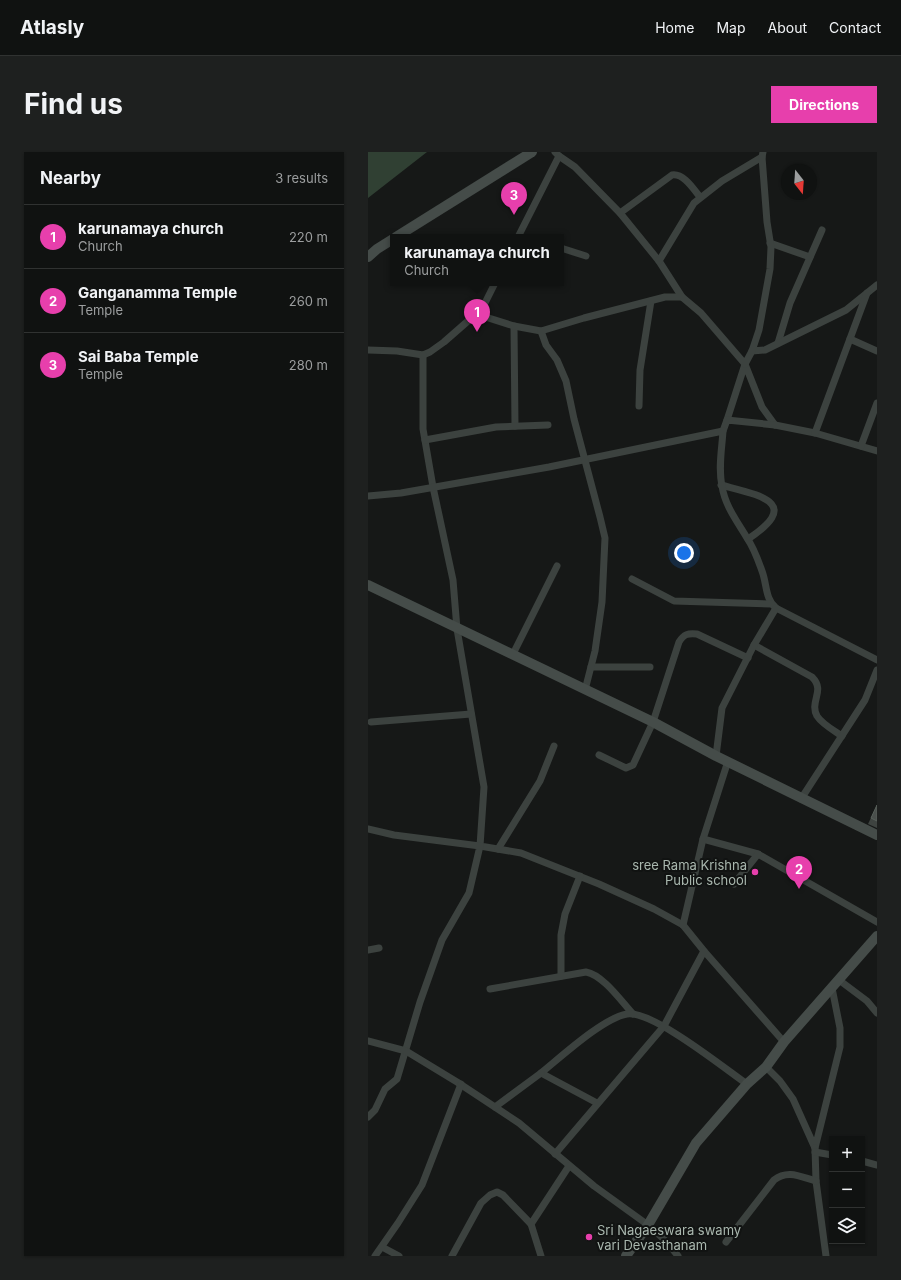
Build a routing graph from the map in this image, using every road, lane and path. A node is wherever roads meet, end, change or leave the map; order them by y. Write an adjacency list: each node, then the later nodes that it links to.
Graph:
1 (532, 152): 7 (street)
2 (557, 154): 5 (street); 8 (street)
3 (763, 155): 4 (street); 10 (street)
4 (700, 197): 5 (street); 15 (street)
5 (620, 214): 15 (street)
6 (822, 230): 14 (street)
7 (401, 234)
8 (522, 234)
9 (390, 241): 13 (street)
10 (770, 243): 14 (street); 28 (street)
11 (564, 249): 12 (street)
12 (586, 256)
13 (368, 257)
14 (810, 258): 25 (street)
15 (659, 261): 19 (street)
16 (877, 285): 18 (street)
17 (494, 286): 21 (street)
18 (867, 293): 24 (street); 25 (street)
19 (682, 297): 20 (street); 30 (street)
20 (652, 301): 23 (street); 32 (street)
21 (476, 314): 22 (street); 29 (street)
22 (514, 326): 23 (street); 35 (street)
23 (541, 331): 42 (street)
24 (850, 340): 27 (street); 38 (street)
25 (778, 343): 28 (street)
26 (368, 350): 29 (street)
27 (877, 350)
28 (752, 351): 30 (street)
29 (422, 355): 39 (street)
30 (745, 364): 33 (street); 36 (street)
31 (877, 403): 40 (street)
32 (639, 406)
33 (727, 420): 36 (street); 37 (street)
34 (548, 425): 35 (street)
35 (515, 426): 39 (street)
36 (775, 426): 38 (street)
37 (723, 431): 42 (street); 43 (street)
38 (815, 433): 40 (street)
39 (425, 440): 44 (street)
40 (861, 446): 41 (street)
41 (877, 451)
42 (585, 459): 44 (street); 56 (street)
43 (721, 485): 46 (street); 46 (street)
44 (433, 487): 45 (street); 51 (street)
45 (368, 496)
46 (748, 539): 50 (street)
47 (557, 566): 53 (street)
48 (632, 579): 50 (street)
49 (368, 585): 51 (street)
50 (774, 606): 52 (street); 55 (street)
51 (457, 628): 53 (street); 60 (street)
52 (754, 645): 54 (street); 63 (street)
53 (513, 654): 59 (street)
54 (748, 658): 62 (street); 66 (street)
55 (877, 660)
56 (591, 667): 57 (street); 59 (street)
57 (650, 667)
58 (877, 670): 63 (street)
59 (585, 690): 62 (street)
60 (471, 714): 61 (street); 72 (street)
61 (371, 722)
62 (653, 722): 65 (street); 66 (street)
63 (842, 736): 68 (street)
64 (554, 746): 73 (street)
65 (599, 755)
66 (716, 756): 67 (street)
67 (728, 762): 68 (street); 71 (street)
68 (801, 799): 70 (street)
69 (368, 829): 72 (street)
70 (877, 835)
71 (703, 839): 74 (street); 78 (street)
72 (480, 846): 73 (street); 92 (street)
73 (498, 849): 75 (street)
74 (758, 854): 76 (street); 77 (street)
75 (580, 876): 78 (street); 83 (street)
76 (734, 884)
77 (877, 922)
78 (683, 925): 82 (street)
79 (877, 936): 84 (street)
80 (379, 948): 81 (street)
81 (368, 950)
82 (704, 951): 89 (street); 91 (street)
83 (561, 976): 86 (street); 88 (street)
84 (839, 980): 85 (street); 87 (street)
85 (832, 988): 91 (street); 100 (street)
86 (490, 989)
87 (877, 1013)
88 (633, 1014): 89 (street); 94 (street)
89 (664, 1026): 96 (street); 97 (street)
90 (368, 1041): 92 (street)
91 (784, 1042): 93 (street)
92 (406, 1051): 95 (street); 99 (street)
93 (766, 1067): 96 (street); 100 (street)
94 (541, 1073): 97 (street); 98 (street)
95 (460, 1084): 98 (street); 110 (street)
96 (747, 1084): 108 (street)
97 (597, 1103): 101 (street)
98 (495, 1107): 101 (street)
99 (368, 1117)
100 (815, 1150): 102 (street); 106 (street)
101 (555, 1154): 105 (street)
102 (829, 1154)
103 (865, 1162): 104 (street)
104 (877, 1165)
105 (569, 1166): 107 (street); 108 (street)
106 (816, 1181): 109 (street); 117 (street)
107 (531, 1224): 113 (street); 114 (street)
108 (648, 1225): 115 (street); 116 (street)
109 (726, 1242)
110 (382, 1247): 111 (street); 112 (street)
111 (375, 1256)
112 (398, 1256)
113 (452, 1256)
114 (541, 1256)
115 (626, 1256)
116 (678, 1256)
117 (826, 1256)

